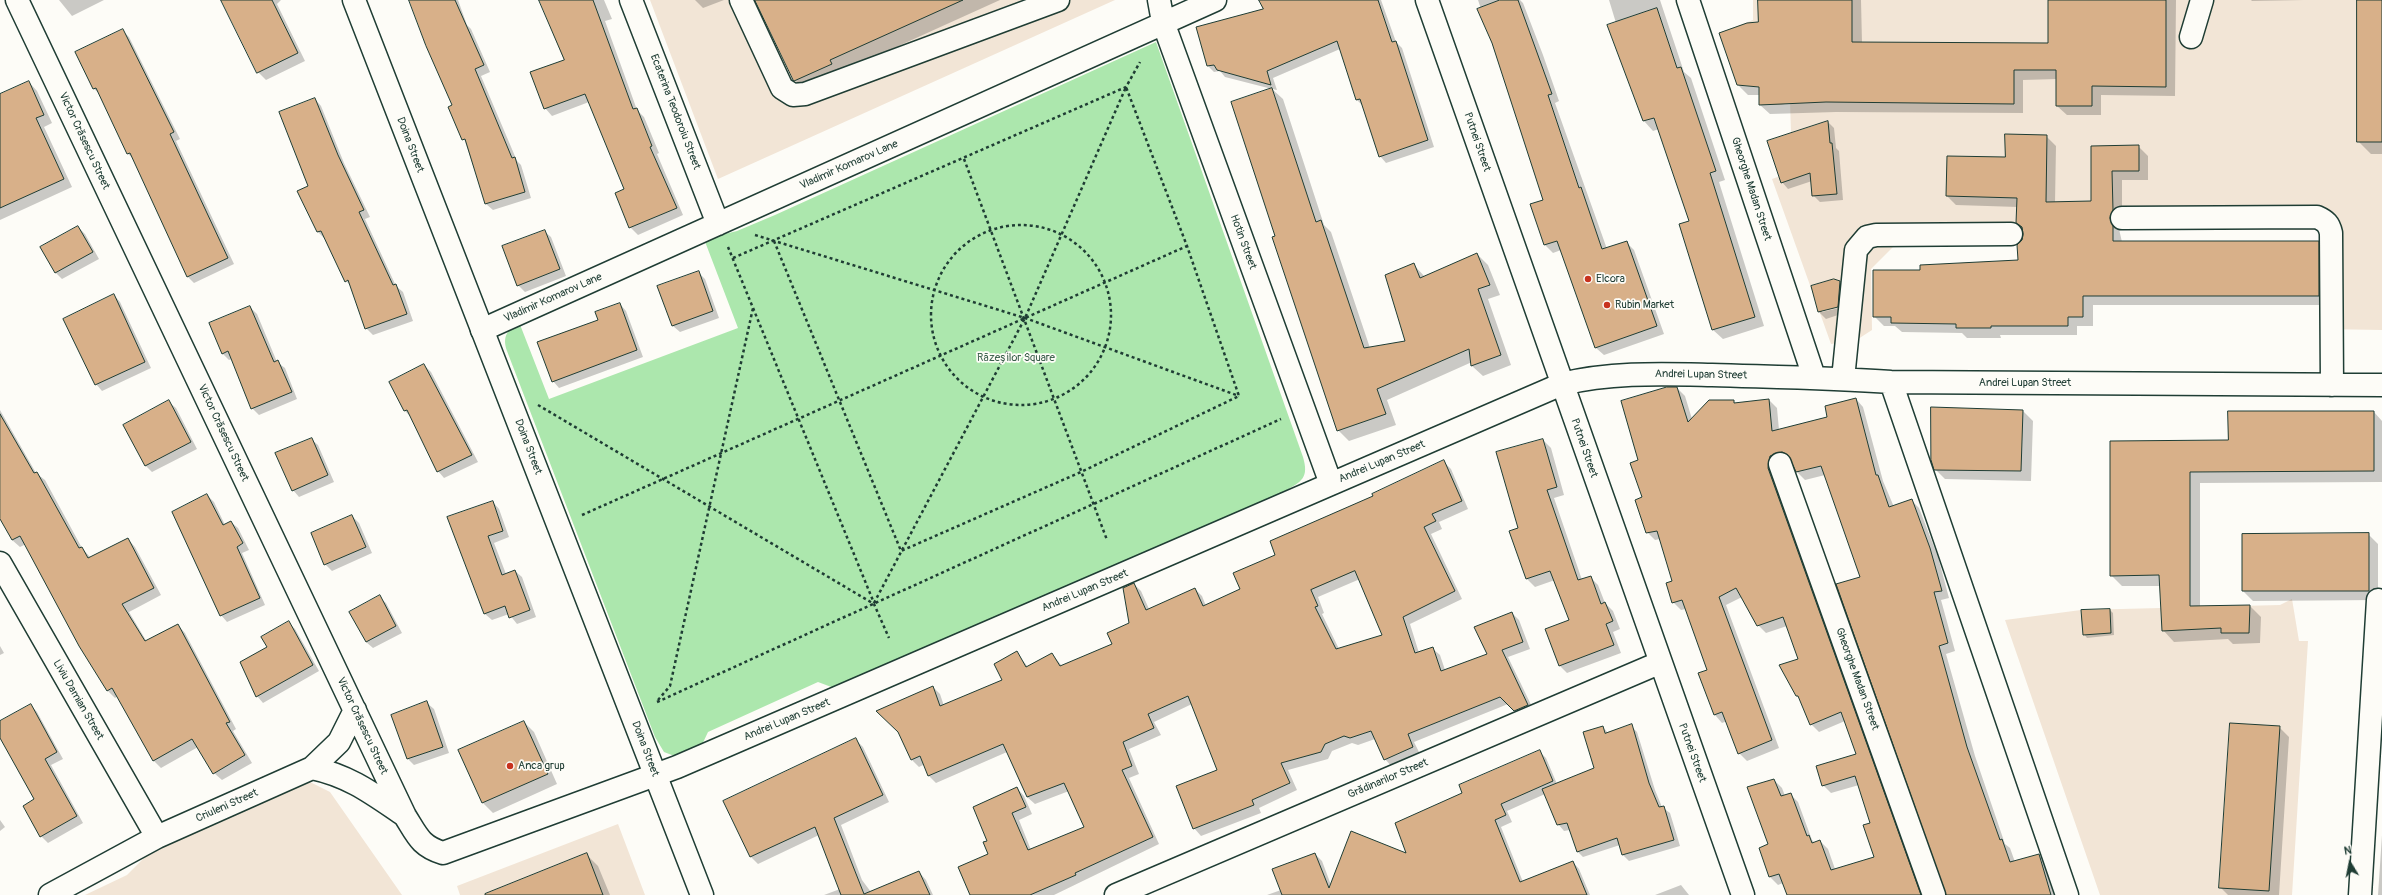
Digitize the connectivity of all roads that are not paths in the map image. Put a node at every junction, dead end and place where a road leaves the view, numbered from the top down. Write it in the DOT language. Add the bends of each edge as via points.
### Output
graph roads {
  1 [pos="17,0"];
  2 [pos="354,0"];
  3 [pos="631,0"];
  4 [pos="741,0"];
  5 [pos="1058,0"];
  6 [pos="1159,0"];
  7 [pos="1215,0"];
  8 [pos="1427,0"];
  9 [pos="1688,0"];
  10 [pos="2202,0"];
  11 [pos="1163,22"];
  12 [pos="2191,37"];
  13 [pos="2122,218"];
  14 [pos="718,224"];
  15 [pos="2011,234"];
  16 [pos="482,330"];
  17 [pos="1814,377"];
  18 [pos="1843,379"];
  19 [pos="1891,382"];
  20 [pos="1562,384"];
  21 [pos="2332,385"];
  22 [pos="2382,385"];
  23 [pos="1780,464"];
  24 [pos="1331,484"];
  25 [pos="0,563"];
  26 [pos="2378,600"];
  27 [pos="1660,662"];
  28 [pos="355,710"];
  29 [pos="312,768"];
  30 [pos="2375,770"];
  31 [pos="655,775"];
  32 [pos="405,816"];
  33 [pos="157,837"];
  34 [pos="443,853"];
  35 [pos="50,895"];
  36 [pos="702,895"];
  37 [pos="1116,895"];
  38 [pos="1742,895"];
  39 [pos="1934,895"];
  40 [pos="2067,895"];
  41 [pos="2360,895"];
  1 -- 28 [label="street, Victor Crăsescu Street"];
  2 -- 16 [label="street, Doina Street"];
  3 -- 14 [label="street, Ecaterina Teodoroiu Street"];
  4 -- 5 [label="street" via="782,88 793,95 805,94"];
  6 -- 11 [label="street, Hotin Street"];
  7 -- 11 [label="street, Vladimir Komarov Lane"];
  8 -- 20 [label="street, Putnei Street"];
  9 -- 17 [label="street, Gheorghe Madan Street"];
  10 -- 12 [label="street"];
  11 -- 14 [label="street, Vladimir Komarov Lane"];
  11 -- 24 [label="street, Hotin Street"];
  13 -- 21 [label="street" via="2317,217 2325,220 2331,233"];
  14 -- 16 [label="street, Vladimir Komarov Lane"];
  15 -- 18 [label="street" via="1867,237 1856,250"];
  16 -- 31 [label="street, Doina Street"];
  17 -- 18 [label="street, Andrei Lupan Street"];
  17 -- 20 [label="street, Andrei Lupan Street" via="1623,374 1592,377"];
  18 -- 19 [label="street, Andrei Lupan Street"];
  19 -- 21 [label="street, Andrei Lupan Street"];
  19 -- 40 [label="street"];
  20 -- 24 [label="street, Andrei Lupan Street"];
  20 -- 27 [label="street, Putnei Street"];
  21 -- 22 [label="street, Andrei Lupan Street"];
  23 -- 39 [label="street, Gheorghe Madan Street"];
  24 -- 31 [label="street, Andrei Lupan Street" via="677,768"];
  25 -- 33 [label="street, Liviu Damian Street"];
  26 -- 30 [label="street"];
  27 -- 37 [label="street, Grădinarilor Street"];
  27 -- 38 [label="street, Putnei Street"];
  28 -- 29 [label="street, Criuleni Street" via="339,742"];
  28 -- 32 [label="street, Victor Crăsescu Street"];
  29 -- 32 [label="street" via="332,772 354,781"];
  29 -- 33 [label="street, Criuleni Street"];
  30 -- 41 [label="street"];
  31 -- 34 [label="street, Andrei Lupan Street"];
  31 -- 36 [label="street, Doina Street"];
  32 -- 34 [label="street, Victor Crăsescu Street" via="421,843 429,849"];
  33 -- 35 [label="street, Criuleni Street"];
}
